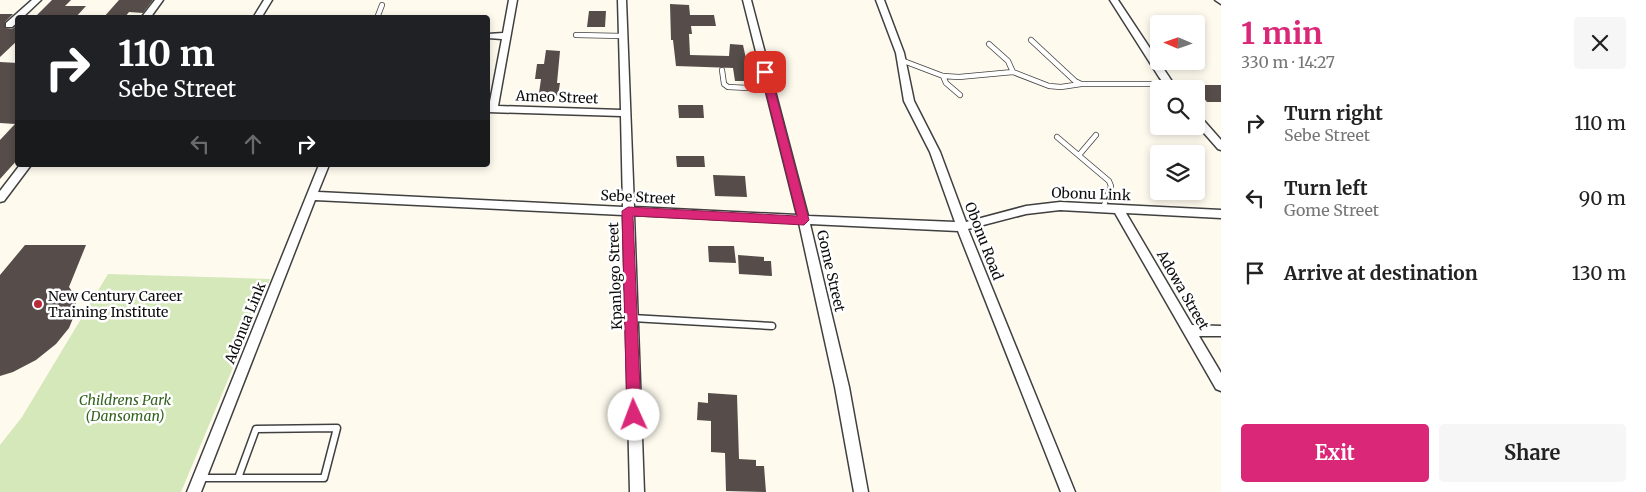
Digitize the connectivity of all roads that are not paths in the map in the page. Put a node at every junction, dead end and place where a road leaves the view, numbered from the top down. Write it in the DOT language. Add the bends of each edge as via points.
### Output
graph roads {
  1 [pos="36,0"];
  2 [pos="159,0"];
  3 [pos="268,0"];
  4 [pos="513,0"];
  5 [pos="622,0"];
  6 [pos="747,0"];
  7 [pos="880,0"];
  8 [pos="1114,0"];
  9 [pos="382,5"];
  10 [pos="20,15"];
  11 [pos="147,15"];
  12 [pos="259,15"];
  13 [pos="378,15"];
  14 [pos="576,35"];
  15 [pos="490,36"];
  16 [pos="507,36"];
  17 [pos="623,36"];
  18 [pos="1031,40"];
  19 [pos="989,44"];
  20 [pos="901,60"];
  21 [pos="722,70"];
  22 [pos="1012,72"];
  23 [pos="943,76"];
  24 [pos="1167,80"];
  25 [pos="1081,84"];
  26 [pos="1150,86"];
  27 [pos="770,89"];
  28 [pos="960,95"];
  29 [pos="490,110"];
  30 [pos="625,113"];
  31 [pos="1205,128"];
  32 [pos="1096,135"];
  33 [pos="1057,137"];
  34 [pos="1221,147"];
  35 [pos="1080,155"];
  36 [pos="24,167"];
  37 [pos="323,167"];
  38 [pos="312,196"];
  39 [pos="0,198"];
  40 [pos="1103,208"];
  41 [pos="1120,210"];
  42 [pos="628,211"];
  43 [pos="1221,214"];
  44 [pos="804,220"];
  45 [pos="962,227"];
  46 [pos="631,318"];
  47 [pos="772,326"];
  48 [pos="1189,330"];
  49 [pos="1221,331"];
  50 [pos="1221,385"];
  51 [pos="199,478"];
  52 [pos="238,478"];
  53 [pos="194,492"];
  54 [pos="637,492"];
  55 [pos="861,492"];
  56 [pos="1068,492"];
  1 -- 10 [label="street"];
  2 -- 11 [label="street"];
  3 -- 12 [label="street"];
  4 -- 16 [label="street"];
  5 -- 17 [label="street, Kpanlogo Street"];
  6 -- 27 [label="street, Gome Street"];
  7 -- 20 [label="street, Obonu Road"];
  8 -- 24 [label="street"];
  9 -- 13 [label="lane"];
  14 -- 17 [label="lane"];
  15 -- 16 [label="street"];
  16 -- 29 [label="street"];
  17 -- 30 [label="street, Kpanlogo Street"];
  18 -- 25 [label="lane"];
  19 -- 22 [label="lane" via="1008,61"];
  20 -- 23 [label="lane"];
  20 -- 45 [label="street, Obonu Road" via="909,101 936,152"];
  21 -- 27 [label="lane" via="724,84 728,87"];
  22 -- 23 [label="lane"];
  22 -- 25 [label="lane" via="1049,86"];
  23 -- 28 [label="lane"];
  25 -- 26 [label="lane"];
  27 -- 44 [label="street, Gome Street"];
  29 -- 30 [label="street, Ameo Street"];
  30 -- 42 [label="street, Kpanlogo Street"];
  31 -- 34 [label="street"];
  32 -- 35 [label="lane"];
  33 -- 35 [label="lane"];
  35 -- 40 [label="lane" via="1109,181 1111,186"];
  36 -- 39 [label="street"];
  37 -- 38 [label="street, Adonua Link"];
  38 -- 42 [label="street, Sebe Street"];
  38 -- 51 [label="street, Adonua Link"];
  40 -- 41 [label="street, Obonu Link"];
  40 -- 45 [label="street, Obonu Link" via="1060,206 1026,210"];
  41 -- 43 [label="street, Obonu Link"];
  41 -- 48 [label="street, Adowa Street"];
  42 -- 44 [label="street, Sebe Street"];
  42 -- 46 [label="street, Kpanlogo Street"];
  44 -- 45 [label="street, Sebe Street"];
  44 -- 55 [label="street, Gome Street" via="842,388"];
  45 -- 56 [label="street, Obonu Road"];
  46 -- 47 [label="lane"];
  46 -- 54 [label="street, Kpanlogo Street"];
  48 -- 49 [label="street"];
  48 -- 50 [label="street, Adowa Street"];
  51 -- 52 [label="lane"];
  51 -- 53 [label="street, Adonua Link"];
  52 -- 52 [label="lane" via="324,478 337,428 256,429"];
}
